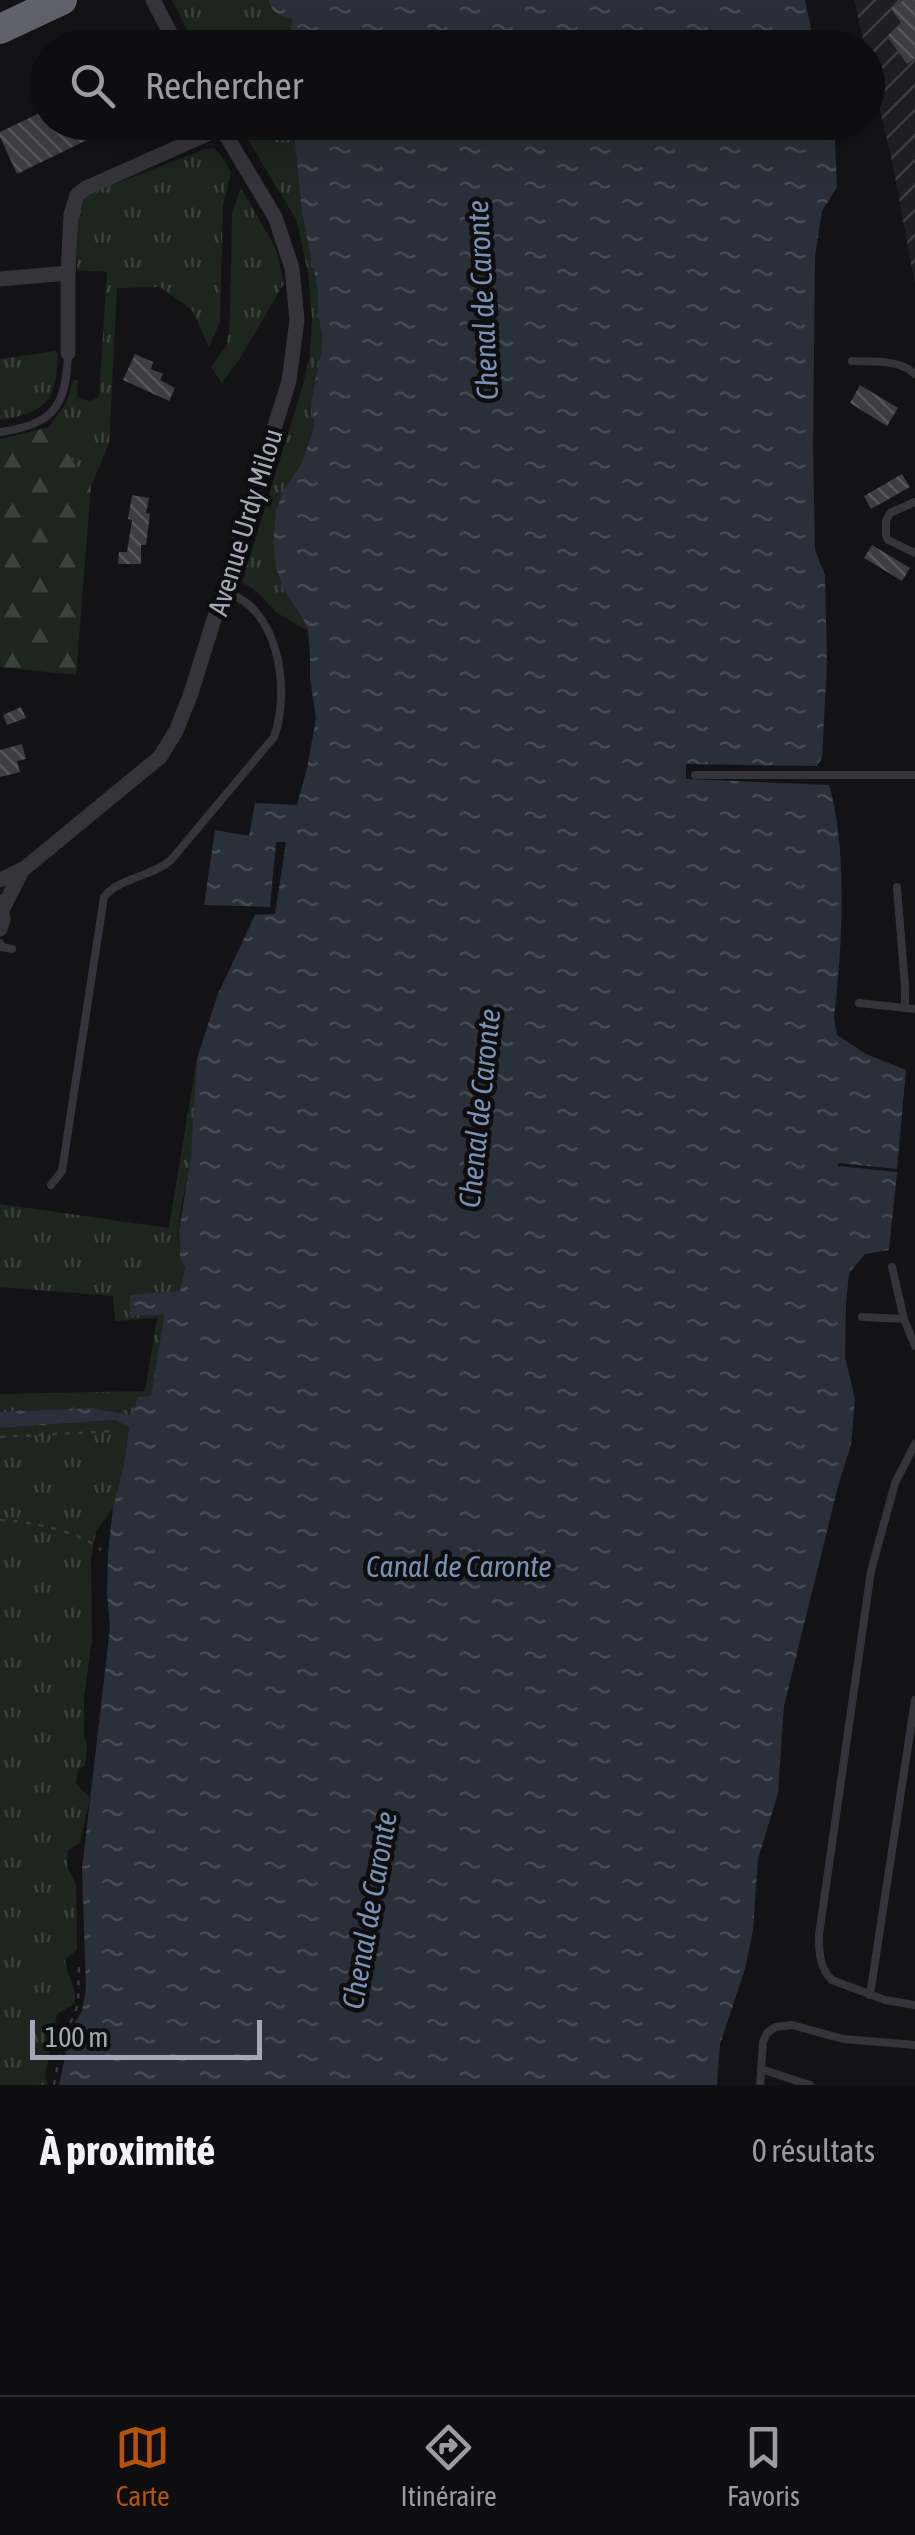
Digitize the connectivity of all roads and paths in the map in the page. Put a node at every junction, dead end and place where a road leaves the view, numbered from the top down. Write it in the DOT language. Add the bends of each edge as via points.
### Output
graph roads {
  1 [pos="62,0"];
  2 [pos="153,0"];
  3 [pos="0,29"];
  4 [pos="169,30"];
  5 [pos="188,140"];
  6 [pos="229,140"];
  7 [pos="68,273"];
  8 [pos="0,280"];
  9 [pos="68,353"];
  10 [pos="852,360"];
  11 [pos="915,374"];
  12 [pos="0,432"];
  13 [pos="915,502"];
  14 [pos="915,553"];
  15 [pos="223,592"];
  16 [pos="696,775"];
  17 [pos="915,775"];
  18 [pos="24,868"];
  19 [pos="0,880"];
  20 [pos="896,887"];
  21 [pos="1,905"];
  22 [pos="0,929"];
  23 [pos="0,943"];
  24 [pos="12,949"];
  25 [pos="859,1003"];
  26 [pos="910,1009"];
  27 [pos="51,1185"];
  28 [pos="892,1267"];
  29 [pos="862,1317"];
  30 [pos="904,1319"];
  31 [pos="915,1346"];
  32 [pos="116,1432"];
  33 [pos="0,1437"];
  34 [pos="915,1444"];
  35 [pos="0,1520"];
  36 [pos="101,1550"];
  37 [pos="915,1700"];
  38 [pos="79,1964"];
  39 [pos="870,1995"];
  40 [pos="915,2005"];
  41 [pos="915,2045"];
  42 [pos="761,2070"];
  43 [pos="54,2085"];
  44 [pos="760,2085"];
  45 [pos="810,2085"];
  1 -- 3 [label="highway"];
  2 -- 4 [label="street"];
  5 -- 7 [label="street" via="77,196"];
  6 -- 15 [label="street, Avenue Urdy Milou" via="276,217 292,268 297,320 289,381"];
  7 -- 8 [label="street"];
  7 -- 9 [label="street"];
  9 -- 12 [label="lane" via="65,388 52,410 28,428"];
  10 -- 11 [label="lane" via="894,363"];
  13 -- 14 [label="lane" via="886,521 888,540"];
  15 -- 18 [label="street, Avenue Urdy Milou" via="171,741 138,777"];
  15 -- 27 [label="lane" via="241,598 272,639 283,695 274,737 171,860 104,897 62,1171"];
  16 -- 17 [label="lane"];
  18 -- 19 [label="street, Avenue Urdy Milou"];
  18 -- 21 [label="street, Avenue Urdy Milou"];
  20 -- 26 [label="lane"];
  21 -- 22 [label="street"];
  23 -- 24 [label="lane"];
  25 -- 26 [label="lane"];
  28 -- 30 [label="lane"];
  29 -- 30 [label="lane"];
  30 -- 31 [label="lane"];
  32 -- 33 [label="path"];
  34 -- 39 [label="lane" via="895,1483 872,1570 818,1934 826,1974"];
  35 -- 36 [label="path" via="46,1527"];
  37 -- 39 [label="lane"];
  38 -- 43 [label="path" via="78,2003 63,2035"];
  39 -- 40 [label="lane"];
  41 -- 42 [label="lane" via="843,2039 783,2024 768,2033"];
  42 -- 44 [label="lane"];
  42 -- 45 [label="lane"];
}
